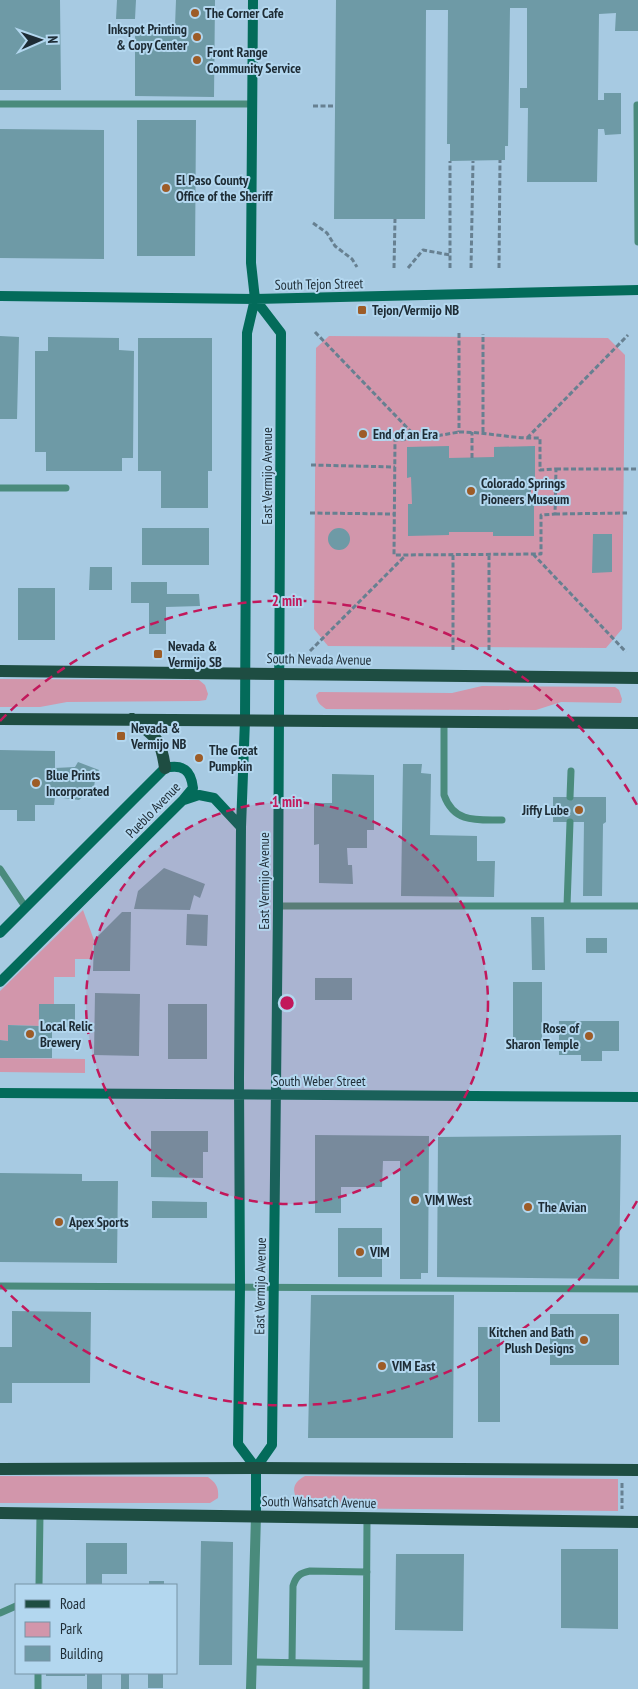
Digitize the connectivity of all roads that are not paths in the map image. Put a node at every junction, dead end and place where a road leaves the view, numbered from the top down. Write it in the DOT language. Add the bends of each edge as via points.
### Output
graph roads {
  1 [pos="253,0"];
  2 [pos="0,104"];
  3 [pos="252,104"];
  4 [pos="637,105"];
  5 [pos="638,242"];
  6 [pos="638,290"];
  7 [pos="0,296"];
  8 [pos="256,299"];
  9 [pos="0,488"];
  10 [pos="66,488"];
  11 [pos="0,671"];
  12 [pos="245,672"];
  13 [pos="279,673"];
  14 [pos="638,678"];
  15 [pos="0,719"];
  16 [pos="132,719"];
  17 [pos="245,720"];
  18 [pos="279,720"];
  19 [pos="444,721"];
  20 [pos="638,723"];
  21 [pos="165,768"];
  22 [pos="571,772"];
  23 [pos="570,797"];
  24 [pos="183,800"];
  25 [pos="502,820"];
  26 [pos="570,822"];
  27 [pos="241,827"];
  28 [pos="0,869"];
  29 [pos="278,906"];
  30 [pos="568,906"];
  31 [pos="638,906"];
  32 [pos="26,908"];
  33 [pos="0,933"];
  34 [pos="0,982"];
  35 [pos="0,1093"];
  36 [pos="239,1094"];
  37 [pos="276,1095"];
  38 [pos="638,1097"];
  39 [pos="0,1286"];
  40 [pos="240,1287"];
  41 [pos="274,1287"];
  42 [pos="638,1289"];
  43 [pos="256,1468"];
  44 [pos="0,1470"];
  45 [pos="638,1470"];
  46 [pos="0,1514"];
  47 [pos="40,1514"];
  48 [pos="256,1516"];
  49 [pos="368,1518"];
  50 [pos="638,1522"];
  51 [pos="367,1572"];
  52 [pos="40,1584"];
  53 [pos="15,1606"];
  54 [pos="0,1613"];
  55 [pos="252,1662"];
  56 [pos="292,1662"];
  57 [pos="366,1664"];
  58 [pos="38,1674"];
  59 [pos="38,1689"];
  60 [pos="251,1689"];
  61 [pos="366,1689"];
  1 -- 3 [label="street, East Vermijo Avenue"];
  2 -- 3 [label="lane"];
  3 -- 8 [label="street, East Vermijo Avenue" via="251,263"];
  4 -- 5 [label="lane"];
  6 -- 8 [label="street, South Tejon Street"];
  7 -- 8 [label="street, South Tejon Street"];
  8 -- 12 [label="street, East Vermijo Avenue" via="247,333"];
  8 -- 13 [label="street, East Vermijo Avenue" via="281,333"];
  9 -- 10 [label="lane"];
  11 -- 12 [label="main road, South Nevada Avenue"];
  12 -- 13 [label="main road, South Nevada Avenue"];
  12 -- 17 [label="street, East Vermijo Avenue"];
  13 -- 14 [label="main road, South Nevada Avenue"];
  13 -- 18 [label="street, East Vermijo Avenue"];
  15 -- 16 [label="main road"];
  16 -- 17 [label="main road"];
  16 -- 21 [label="main road" via="155,736 163,752"];
  17 -- 18 [label="main road"];
  17 -- 27 [label="street, East Vermijo Avenue"];
  18 -- 19 [label="main road"];
  18 -- 29 [label="street, East Vermijo Avenue"];
  19 -- 20 [label="main road"];
  19 -- 25 [label="lane" via="444,795 447,803 453,811 470,820"];
  21 -- 24 [label="street, Pueblo Avenue" via="181,767 192,777 193,788"];
  21 -- 32 [label="street, Pueblo Avenue"];
  22 -- 23 [label="lane"];
  24 -- 27 [label="street" via="199,795 214,798"];
  24 -- 34 [label="street, Pueblo Avenue"];
  26 -- 30 [label="lane"];
  27 -- 36 [label="street, East Vermijo Avenue"];
  28 -- 32 [label="lane"];
  29 -- 30 [label="lane"];
  29 -- 37 [label="street, East Vermijo Avenue"];
  30 -- 31 [label="lane"];
  32 -- 33 [label="street, Pueblo Avenue"];
  35 -- 36 [label="street, South Weber Street"];
  36 -- 37 [label="street, South Weber Street"];
  36 -- 40 [label="street, East Vermijo Avenue"];
  37 -- 38 [label="street, South Weber Street"];
  37 -- 41 [label="street, East Vermijo Avenue"];
  39 -- 40 [label="lane"];
  40 -- 41 [label="lane"];
  40 -- 43 [label="street, East Vermijo Avenue" via="238,1444"];
  41 -- 42 [label="lane"];
  41 -- 43 [label="street, East Vermijo Avenue" via="272,1445"];
  43 -- 44 [label="main road"];
  43 -- 45 [label="main road"];
  43 -- 48 [label="street"];
  46 -- 47 [label="main road, South Wahsatch Avenue"];
  47 -- 48 [label="main road, South Wahsatch Avenue"];
  47 -- 52 [label="lane"];
  48 -- 49 [label="main road, South Wahsatch Avenue"];
  48 -- 55 [label="street"];
  49 -- 50 [label="main road, South Wahsatch Avenue"];
  49 -- 51 [label="lane"];
  51 -- 56 [label="lane" via="310,1571 295,1579"];
  51 -- 57 [label="lane"];
  53 -- 54 [label="lane"];
  55 -- 56 [label="lane"];
  55 -- 60 [label="street"];
  56 -- 57 [label="lane"];
  57 -- 61 [label="lane"];
  58 -- 59 [label="lane"];
}
